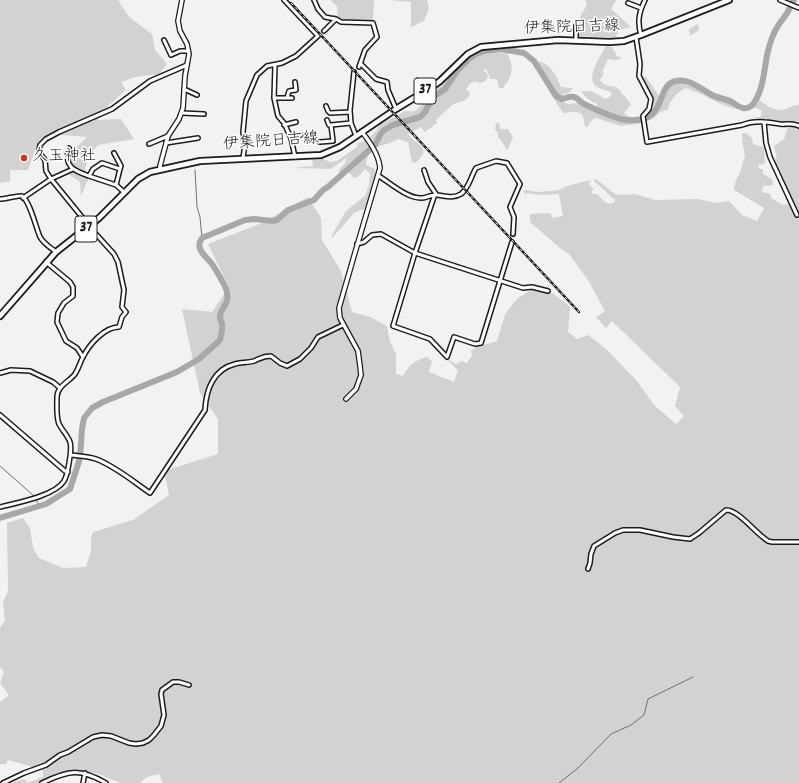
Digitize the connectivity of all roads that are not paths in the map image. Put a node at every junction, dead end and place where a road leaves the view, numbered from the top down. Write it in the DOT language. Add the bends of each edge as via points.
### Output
graph roads {
  1 [pos="182,0"];
  2 [pos="284,0"];
  3 [pos="314,0"];
  4 [pos="645,0"];
  5 [pos="729,0"];
  6 [pos="782,1"];
  7 [pos="628,3"];
  8 [pos="641,8"];
  9 [pos="799,8"];
  10 [pos="336,19"];
  11 [pos="576,26"];
  12 [pos="324,31"];
  13 [pos="639,36"];
  14 [pos="164,40"];
  15 [pos="576,40"];
  16 [pos="188,51"];
  17 [pos="187,65"];
  18 [pos="275,65"];
  19 [pos="354,72"];
  20 [pos="295,82"];
  21 [pos="184,89"];
  22 [pos="197,95"];
  23 [pos="274,98"];
  24 [pos="287,98"];
  25 [pos="292,98"];
  26 [pos="326,106"];
  27 [pos="396,109"];
  28 [pos="350,112"];
  29 [pos="182,114"];
  30 [pos="204,114"];
  31 [pos="328,120"];
  32 [pos="296,122"];
  33 [pos="764,122"];
  34 [pos="351,123"];
  35 [pos="284,125"];
  36 [pos="330,125"];
  37 [pos="799,126"];
  38 [pos="362,132"];
  39 [pos="301,135"];
  40 [pos="168,136"];
  41 [pos="356,136"];
  42 [pos="198,138"];
  43 [pos="291,138"];
  44 [pos="320,142"];
  45 [pos="166,143"];
  46 [pos="149,144"];
  47 [pos="69,148"];
  48 [pos="114,153"];
  49 [pos="295,157"];
  50 [pos="243,158"];
  51 [pos="120,168"];
  52 [pos="73,169"];
  53 [pos="160,169"];
  54 [pos="424,170"];
  55 [pos="89,176"];
  56 [pos="379,176"];
  57 [pos="51,179"];
  58 [pos="116,185"];
  59 [pos="124,192"];
  60 [pos="436,195"];
  61 [pos="23,198"];
  62 [pos="0,199"];
  63 [pos="797,215"];
  64 [pos="90,226"];
  65 [pos="513,234"];
  66 [pos="512,242"];
  67 [pos="357,244"];
  68 [pos="56,252"];
  69 [pos="415,253"];
  70 [pos="46,262"];
  71 [pos="500,280"];
  72 [pos="548,291"];
  73 [pos="0,316"];
  74 [pos="343,325"];
  75 [pos="83,357"];
  76 [pos="0,373"];
  77 [pos="60,388"];
  78 [pos="346,399"];
  79 [pos="0,415"];
  80 [pos="72,455"];
  81 [pos="68,472"];
  82 [pos="0,507"];
  83 [pos="799,542"];
  84 [pos="588,569"];
  85 [pos="190,685"];
  86 [pos="85,772"];
  87 [pos="3,783"];
  88 [pos="42,783"];
  89 [pos="83,783"];
  90 [pos="106,783"];
  1 -- 16 [label="street" via="178,20"];
  2 -- 18 [label="street" via="319,35 296,56"];
  3 -- 10 [label="street" via="325,16"];
  4 -- 8 [label="street"];
  5 -- 13 [label="main road, 伊集院日吉線 / 37"];
  6 -- 9 [label="street"];
  7 -- 8 [label="street"];
  8 -- 13 [label="street"];
  10 -- 12 [label="street"];
  10 -- 27 [label="street" via="341,22 373,23 377,37 365,50 360,66 376,80 387,82"];
  11 -- 15 [label="street"];
  13 -- 15 [label="main road, 伊集院日吉線 / 37" via="610,42"];
  13 -- 33 [label="street" via="638,76 651,99 649,109 643,116 647,142 748,122"];
  14 -- 16 [label="street" via="171,55"];
  15 -- 27 [label="main road, 伊集院日吉線 / 37" via="481,47 468,54 440,81"];
  16 -- 17 [label="street"];
  17 -- 21 [label="street"];
  17 -- 57 [label="street" via="150,81 112,109 46,139 40,145 39,152 45,160 46,171"];
  18 -- 23 [label="street"];
  18 -- 50 [label="street" via="267,66 257,75 246,101 242,132 245,144"];
  19 -- 28 [label="street"];
  20 -- 24 [label="street" via="296,90 289,91"];
  21 -- 22 [label="street"];
  21 -- 29 [label="street"];
  23 -- 24 [label="street"];
  23 -- 35 [label="street" via="278,116"];
  24 -- 25 [label="street"];
  26 -- 28 [label="street" via="330,113"];
  27 -- 38 [label="main road, 伊集院日吉線 / 37"];
  28 -- 34 [label="street"];
  29 -- 30 [label="street"];
  29 -- 40 [label="street"];
  31 -- 36 [label="street"];
  32 -- 35 [label="street"];
  33 -- 37 [label="street"];
  33 -- 63 [label="street" via="770,157"];
  34 -- 36 [label="street"];
  34 -- 41 [label="street"];
  35 -- 43 [label="street"];
  36 -- 44 [label="street" via="333,140"];
  38 -- 41 [label="main road, 伊集院日吉線 / 37"];
  38 -- 56 [label="street" via="380,161"];
  39 -- 43 [label="street"];
  40 -- 45 [label="street"];
  40 -- 46 [label="street"];
  41 -- 49 [label="main road, 伊集院日吉線 / 37" via="330,152"];
  42 -- 45 [label="street"];
  43 -- 49 [label="street"];
  45 -- 53 [label="street"];
  47 -- 52 [label="street" via="68,163"];
  48 -- 51 [label="street"];
  49 -- 50 [label="main road, 伊集院日吉線 / 37"];
  50 -- 53 [label="main road, 伊集院日吉線 / 37" via="200,161"];
  51 -- 55 [label="street" via="102,163 93,169"];
  51 -- 58 [label="street"];
  52 -- 55 [label="street"];
  52 -- 57 [label="street"];
  53 -- 59 [label="main road, 伊集院日吉線 / 37" via="145,174"];
  54 -- 60 [label="street"];
  55 -- 58 [label="street"];
  56 -- 60 [label="street" via="409,195 423,198"];
  56 -- 67 [label="street"];
  57 -- 61 [label="street"];
  57 -- 64 [label="street"];
  58 -- 59 [label="street"];
  59 -- 64 [label="main road, 伊集院日吉線 / 37"];
  60 -- 65 [label="street" via="455,197 461,194 476,168 496,161 507,163 520,184 510,207 514,217"];
  60 -- 69 [label="street"];
  61 -- 62 [label="street" via="18,196"];
  61 -- 68 [label="street" via="32,212 43,241"];
  64 -- 68 [label="main road, 伊集院日吉線 / 37"];
  64 -- 75 [label="street" via="116,258 124,290 122,307 126,312 119,327 105,332 90,346"];
  66 -- 71 [label="street"];
  67 -- 69 [label="street" via="378,234"];
  67 -- 74 [label="street" via="339,308"];
  68 -- 70 [label="main road, 伊集院日吉線 / 37"];
  69 -- 71 [label="street"];
  69 -- 71 [label="street" via="392,326 430,339 447,356 454,337 476,344 481,343"];
  70 -- 73 [label="main road, 伊集院日吉線 / 37"];
  70 -- 75 [label="street" via="73,287 73,296 64,303 58,313 57,322 66,341 77,348"];
  71 -- 72 [label="street" via="523,288 532,287"];
  74 -- 78 [label="street" via="358,351 361,375 356,389"];
  74 -- 80 [label="street" via="318,337 300,359 287,366 272,356 263,356 255,361 235,364 222,370 206,395 205,410 150,493 101,461"];
  75 -- 77 [label="street" via="75,374"];
  76 -- 77 [label="street" via="11,370 30,371"];
  77 -- 80 [label="street" via="57,395 58,418 69,441"];
  79 -- 81 [label="street"];
  80 -- 81 [label="street"];
  81 -- 82 [label="street" via="64,482 51,491 24,502"];
  83 -- 84 [label="street" via="768,541 739,515 726,510 690,538 683,539 640,530 623,530 615,533 594,546"];
  85 -- 87 [label="street" via="173,682 162,690 164,715 161,726 149,740 136,744 111,736 93,737 46,764"];
  86 -- 88 [label="street" via="62,774"];
  86 -- 89 [label="street"];
  86 -- 90 [label="street"];
}
